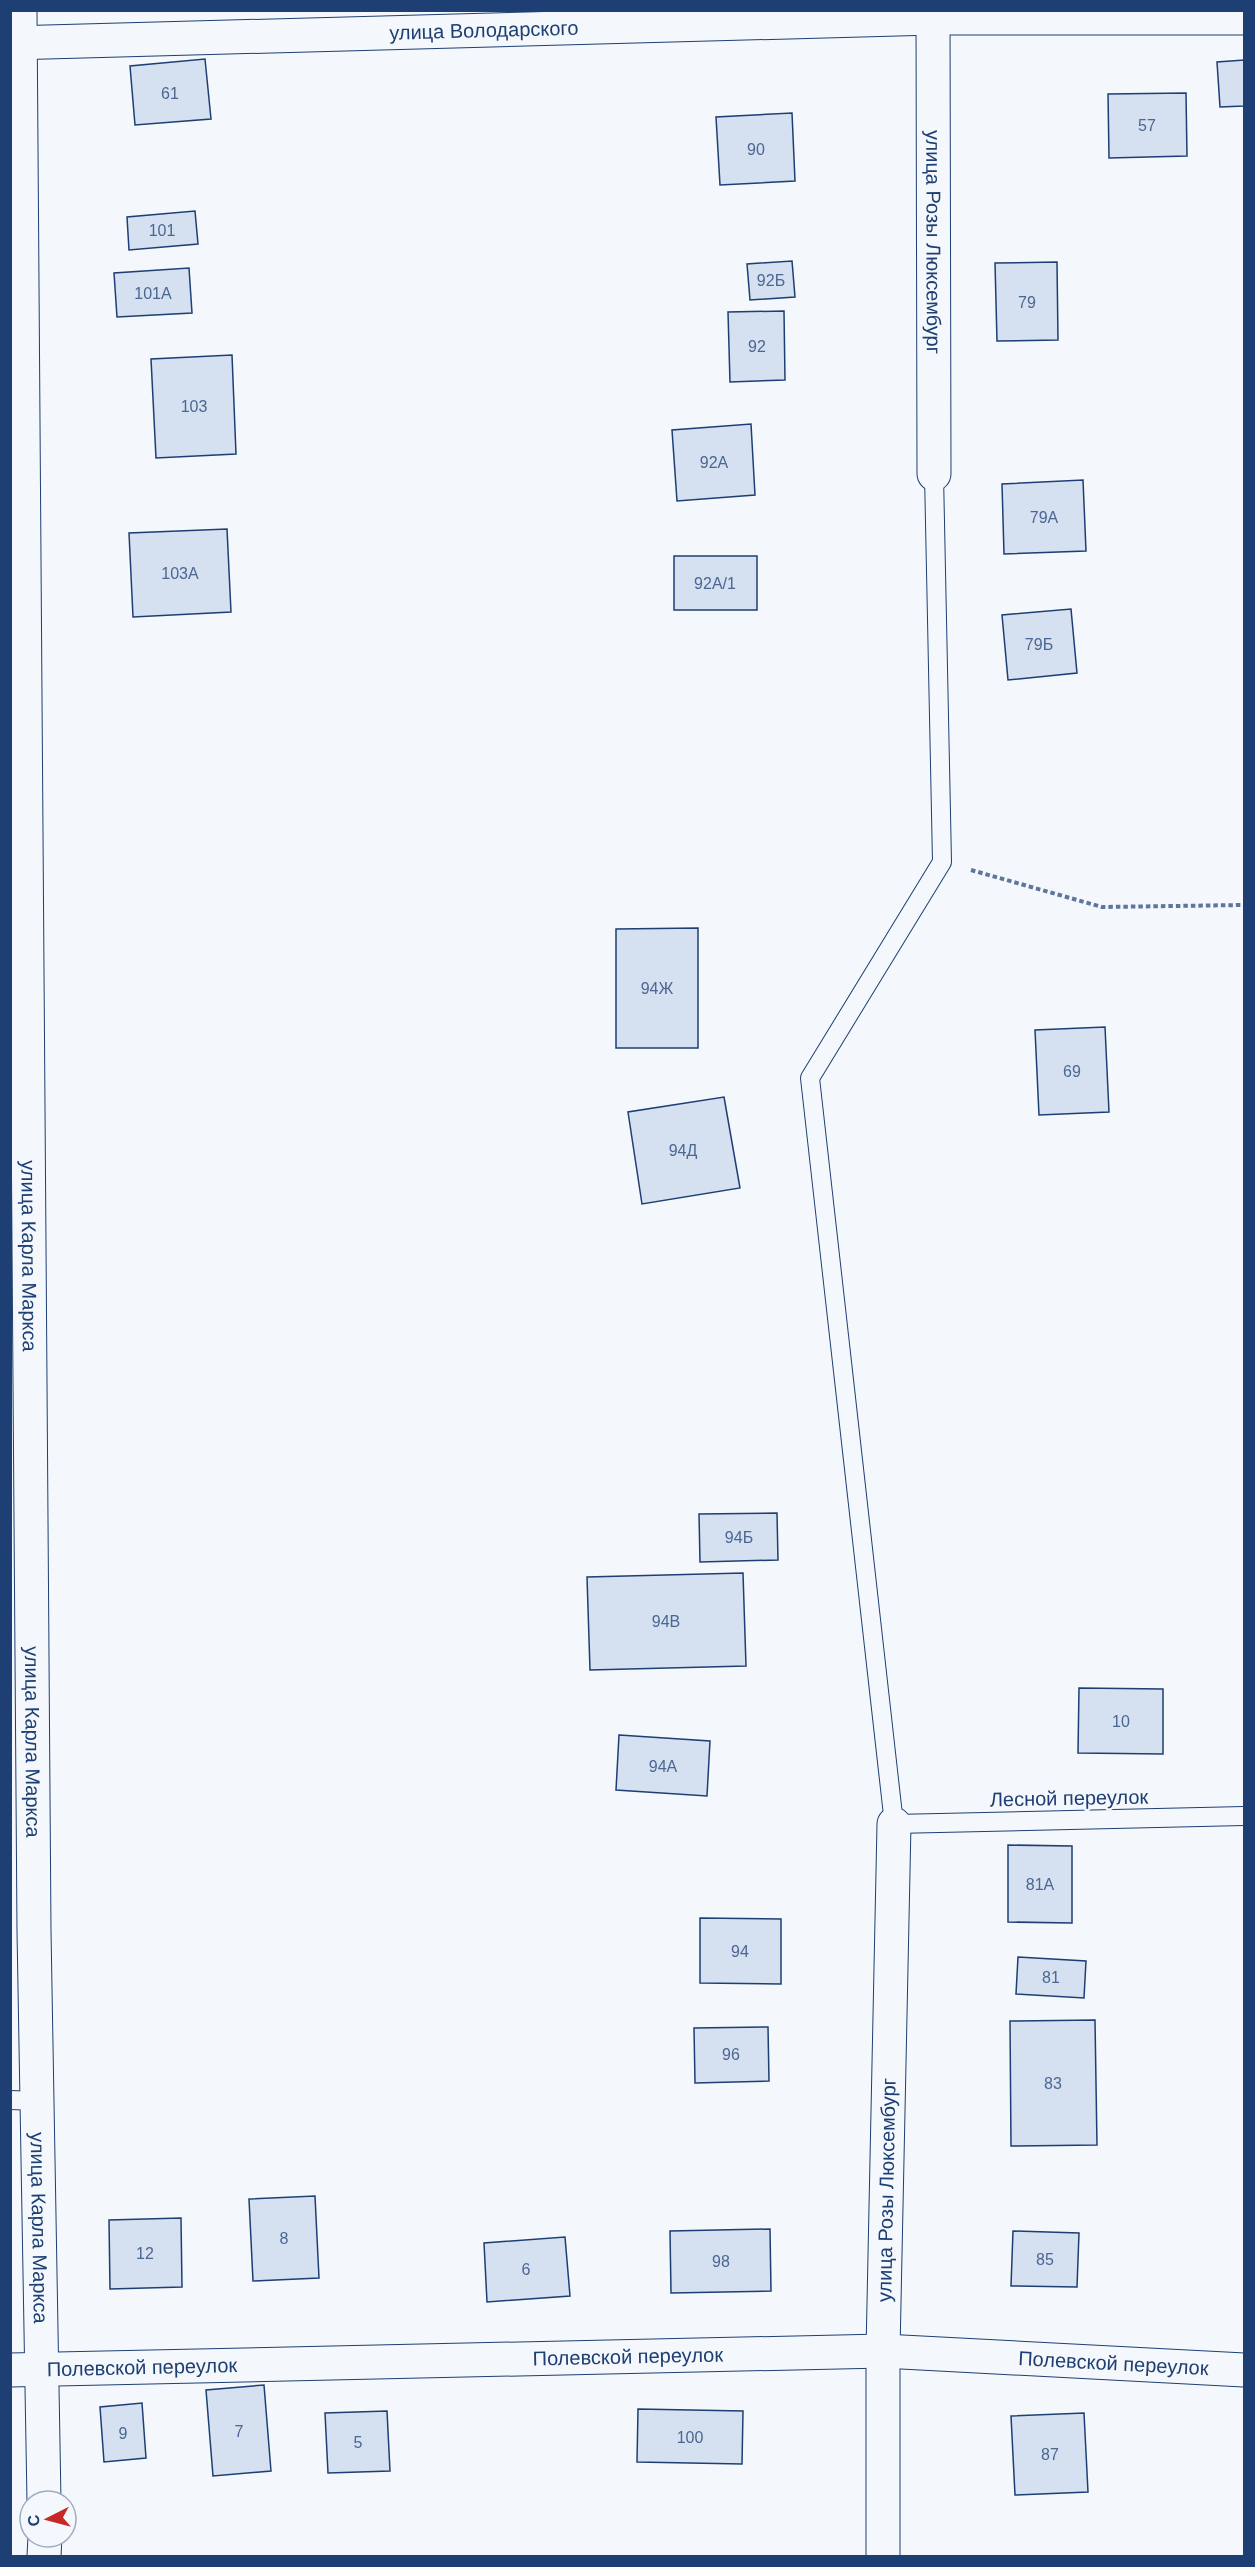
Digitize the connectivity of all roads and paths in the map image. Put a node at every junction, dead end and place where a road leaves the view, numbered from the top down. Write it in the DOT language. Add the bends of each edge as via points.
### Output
graph roads {
  1 [pos="20,10"];
  2 [pos="934,14"];
  3 [pos="1245,18"];
  4 [pos="15,44"];
  5 [pos="934,474"];
  6 [pos="942,862"];
  7 [pos="1245,905"];
  8 [pos="1245,1816"];
  9 [pos="894,1824"];
  10 [pos="24,2100"];
  11 [pos="883,2351"];
  12 [pos="25,2370"];
  13 [pos="1245,2370"];
  14 [pos="42,2489"];
  15 [pos="883,2556"];
  1 -- 4 [label="street, улица Карла Маркса"];
  2 -- 3 [label="street, улица Володарского"];
  2 -- 4 [label="street, улица Володарского"];
  2 -- 5 [label="street, улица Розы Люксембург"];
  4 -- 10 [label="street, улица Карла Маркса" via="34,1920"];
  5 -- 6 [label="lane"];
  6 -- 7 [label="path" via="1102,907"];
  6 -- 9 [label="lane" via="810,1078"];
  8 -- 9 [label="lane, Лесной переулок"];
  9 -- 11 [label="street, улица Розы Люксембург"];
  10 -- 12 [label="street, улица Карла Маркса"];
  11 -- 12 [label="street, Полевской переулок"];
  11 -- 13 [label="street, Полевской переулок"];
  11 -- 15 [label="street, улица Розы Люксембург"];
  12 -- 14 [label="street, улица Карла Маркса"];
}
